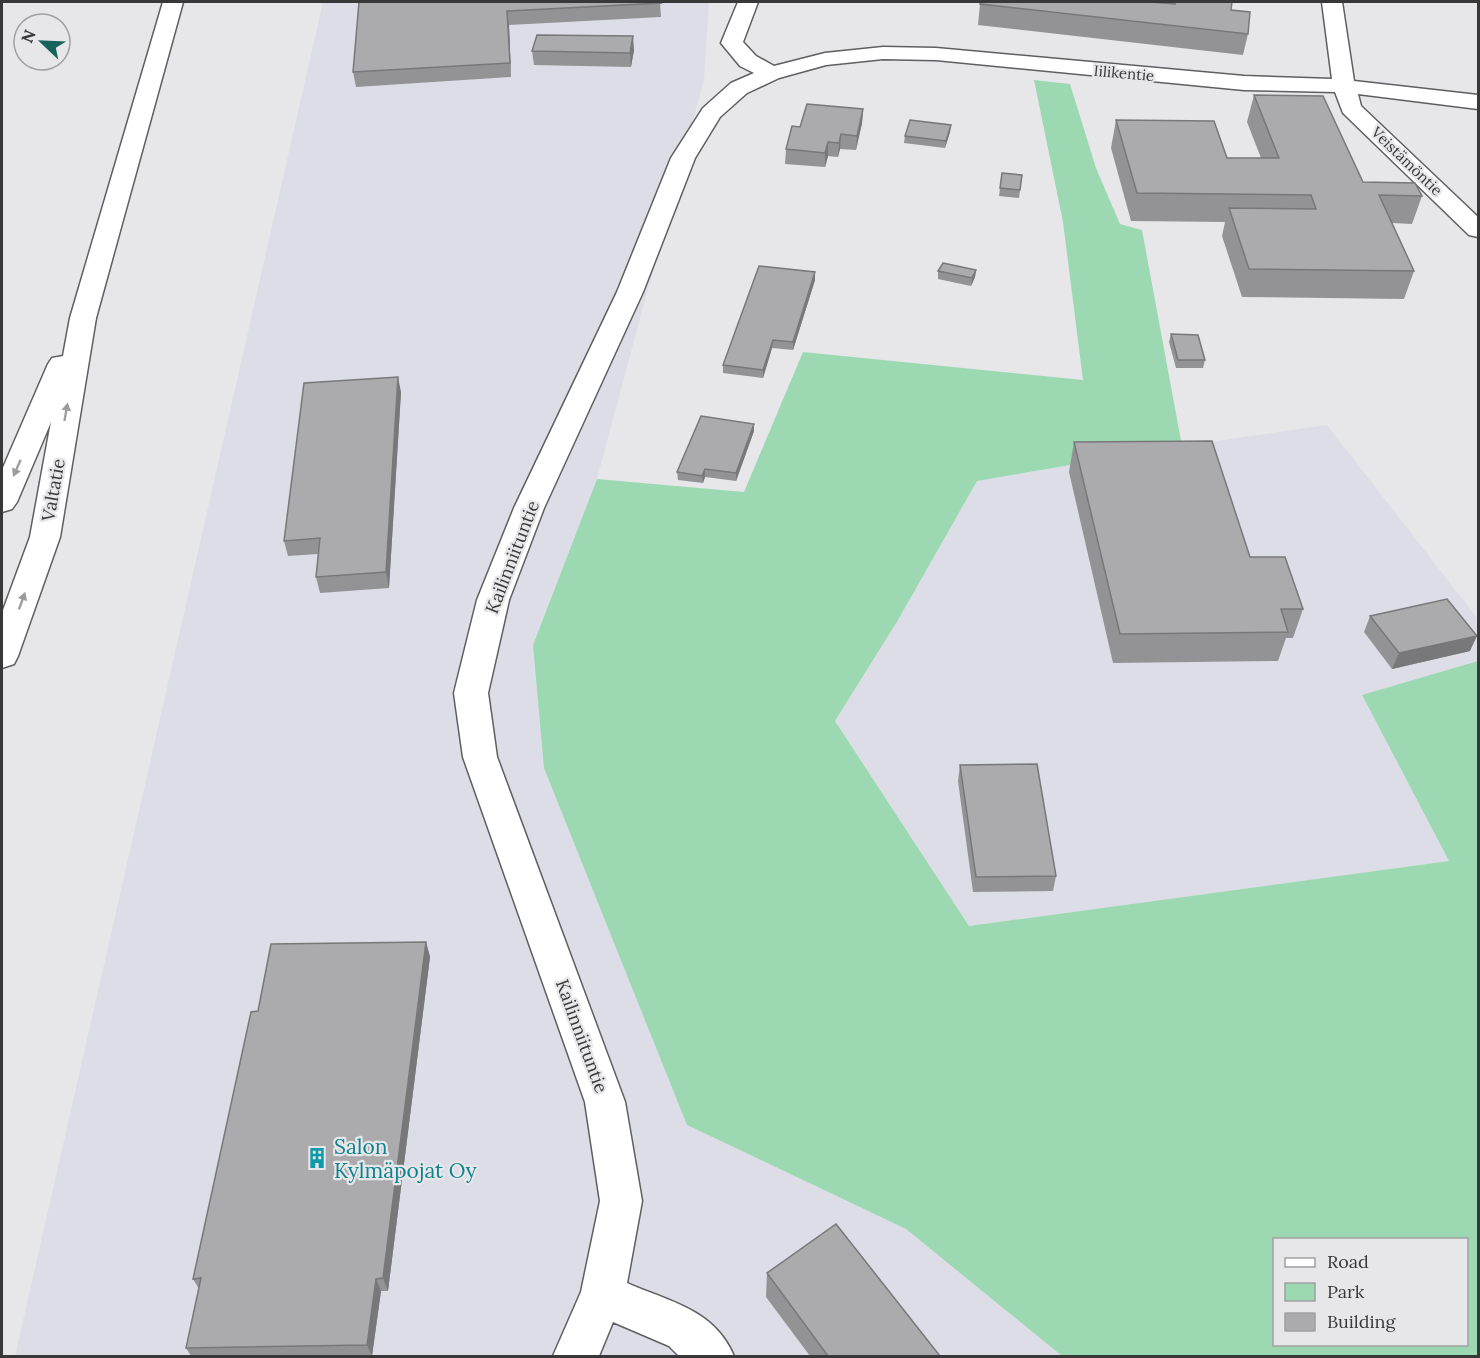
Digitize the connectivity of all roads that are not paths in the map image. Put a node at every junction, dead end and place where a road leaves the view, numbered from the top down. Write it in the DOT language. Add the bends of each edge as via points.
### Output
graph roads {
  1 [pos="173,2"];
  2 [pos="748,2"];
  3 [pos="1332,2"];
  4 [pos="771,73"];
  5 [pos="1344,86"];
  6 [pos="1479,102"];
  7 [pos="1479,230"];
  8 [pos="82,318"];
  9 [pos="2,502"];
  10 [pos="2,656"];
  11 [pos="603,1294"];
  12 [pos="576,1356"];
  13 [pos="711,1356"];
  1 -- 8 [label="street, Valtatie"];
  2 -- 4 [label="street" via="732,43 748,61"];
  3 -- 5 [label="street, Veistämöntie"];
  4 -- 5 [label="street, Iilikentie" via="825,59 883,53 936,54 1244,83"];
  4 -- 11 [label="street, Kailinniituntie" via="739,88 711,113 683,158 630,291 525,518 493,600 471,693 480,757 605,1102 621,1201"];
  5 -- 6 [label="street, Iilikentie"];
  5 -- 7 [label="street, Veistämöntie" via="1351,108"];
  8 -- 9 [label="street, Valtatie, one-way"];
  10 -- 8 [label="street, Valtatie, one-way" via="45,537"];
  11 -- 12 [label="street, Kailinniituntie"];
  11 -- 13 [label="street" via="684,1329"];
}
